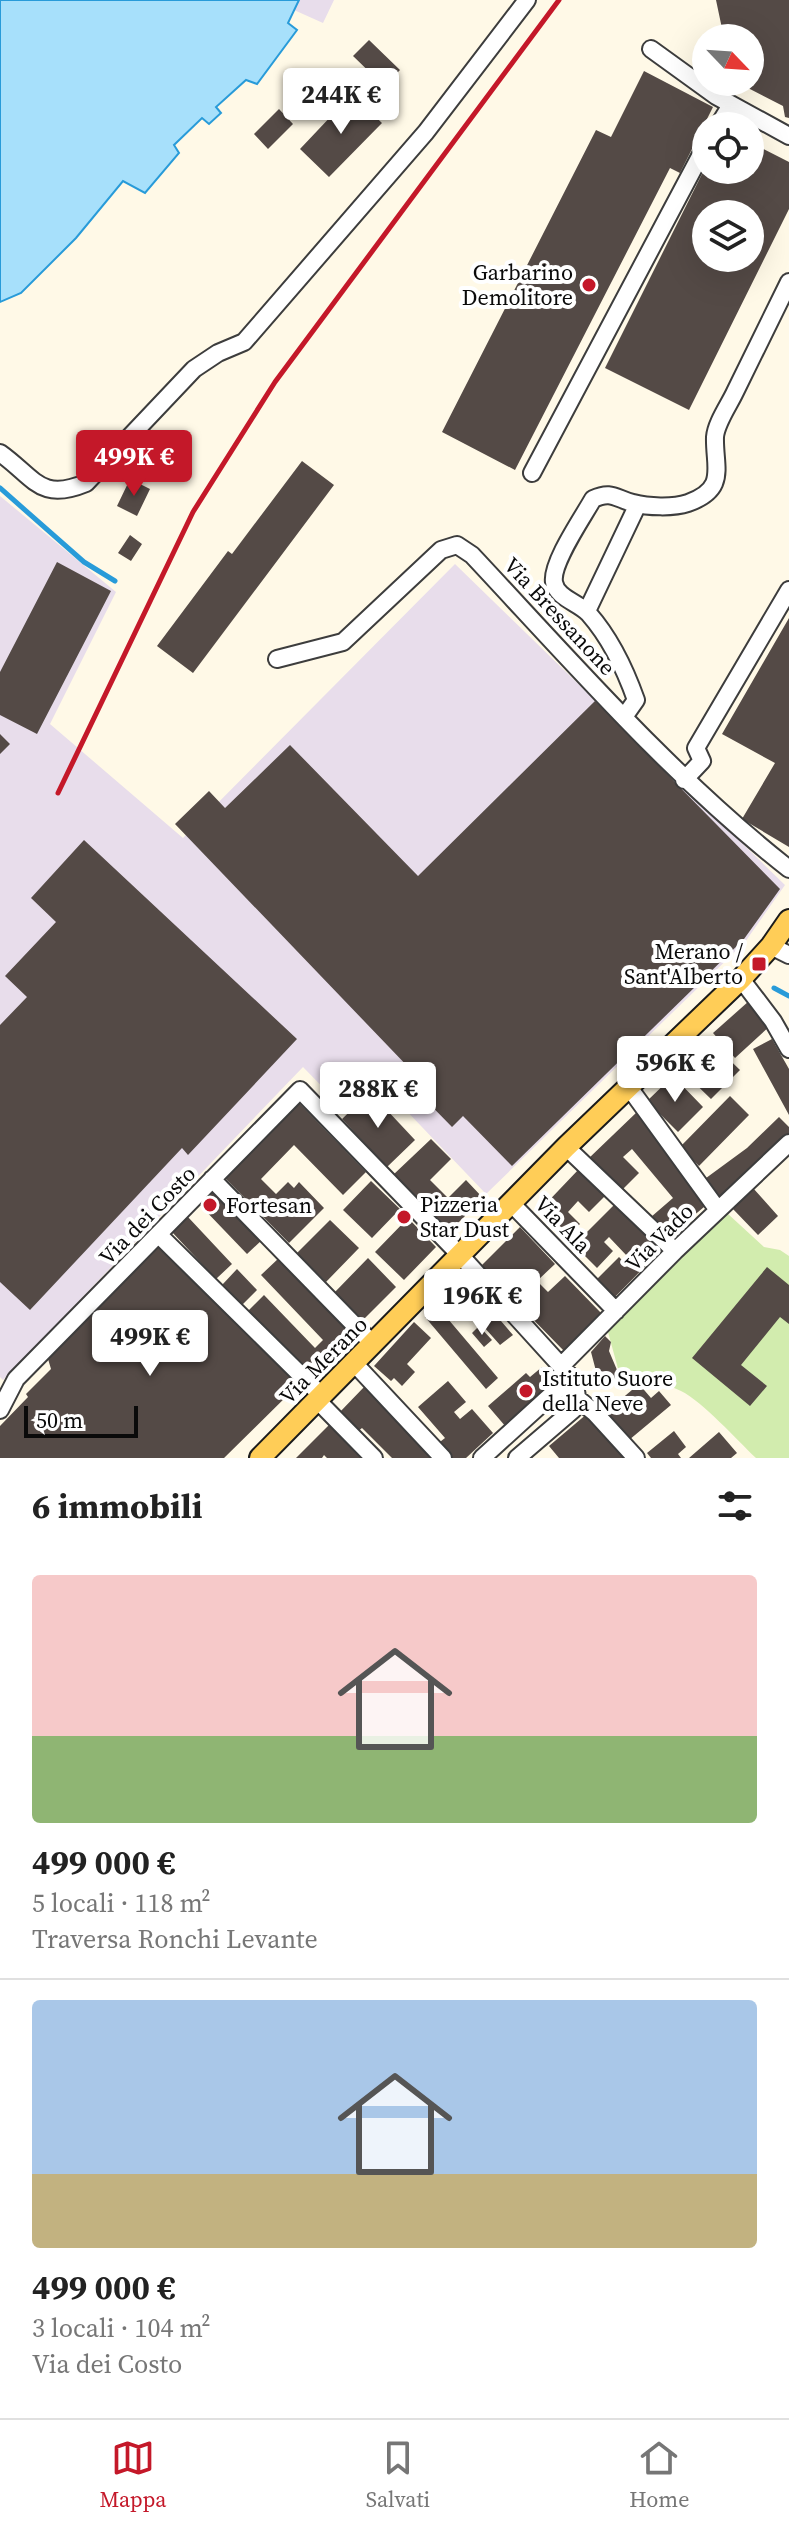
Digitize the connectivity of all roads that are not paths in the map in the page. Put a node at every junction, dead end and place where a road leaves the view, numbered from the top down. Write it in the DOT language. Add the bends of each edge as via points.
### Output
graph roads {
  1 [pos="527,0"];
  2 [pos="651,49"];
  3 [pos="731,105"];
  4 [pos="727,112"];
  5 [pos="789,136"];
  6 [pos="692,171"];
  7 [pos="789,282"];
  8 [pos="0,453"];
  9 [pos="532,473"];
  10 [pos="638,504"];
  11 [pos="789,590"];
  12 [pos="587,611"];
  13 [pos="277,659"];
  14 [pos="624,717"];
  15 [pos="684,780"];
  16 [pos="789,869"];
  17 [pos="789,920"];
  18 [pos="780,950"];
  19 [pos="741,979"];
  20 [pos="789,1049"];
  21 [pos="628,1086"];
  22 [pos="789,1143"];
  23 [pos="566,1147"];
  24 [pos="212,1179"];
  25 [pos="511,1203"];
  26 [pos="718,1210"];
  27 [pos="159,1235"];
  28 [pos="675,1251"];
  29 [pos="460,1255"];
  30 [pos="616,1311"];
  31 [pos="373,1344"];
  32 [pos="354,1363"];
  33 [pos="567,1371"];
  34 [pos="319,1398"];
  35 [pos="578,1399"];
  36 [pos="1,1408"];
  37 [pos="260,1458"];
  38 [pos="374,1458"];
  39 [pos="443,1458"];
  40 [pos="482,1458"];
  41 [pos="517,1458"];
  42 [pos="636,1458"];
  1 -- 8 [label="street" via="426,132 244,342 194,369 86,483 53,492"];
  2 -- 3 [label="street"];
  3 -- 4 [label="street"];
  3 -- 5 [label="street"];
  6 -- 9 [label="street"];
  7 -- 10 [label="street" via="715,437 718,468 713,485 683,505"];
  10 -- 12 [label="street"];
  10 -- 12 [label="street" via="616,495 593,499 560,559 553,580 558,591"];
  11 -- 15 [label="street" via="696,748 702,761"];
  12 -- 14 [label="street" via="610,642 636,700"];
  13 -- 14 [label="street, Via Bressanone" via="343,642 441,550 457,545"];
  14 -- 15 [label="street, Via Bressanone"];
  15 -- 16 [label="street, Via Bressanone"];
  17 -- 18 [label="main road, Via Merano"];
  18 -- 19 [label="main road, Via Merano"];
  19 -- 20 [label="street"];
  19 -- 21 [label="main road, Via Merano"];
  21 -- 23 [label="main road, Via Merano"];
  21 -- 26 [label="street"];
  22 -- 26 [label="street, Via Vado"];
  23 -- 25 [label="main road, Via Merano"];
  23 -- 28 [label="street"];
  24 -- 27 [label="street, Via dei Costo"];
  24 -- 29 [label="street, Via dei Costo" via="300,1090"];
  24 -- 31 [label="street"];
  25 -- 29 [label="main road, Via Merano"];
  25 -- 30 [label="street, Via Ala"];
  26 -- 28 [label="street, Via Vado"];
  27 -- 34 [label="street"];
  27 -- 36 [label="street, Via dei Costo" via="16,1379"];
  28 -- 30 [label="street, Via Vado"];
  29 -- 31 [label="main road, Via Merano" via="444,1285"];
  29 -- 33 [label="street"];
  30 -- 33 [label="street, Via Vado"];
  31 -- 32 [label="main road, Via Merano"];
  32 -- 34 [label="main road, Via Merano"];
  32 -- 39 [label="street"];
  33 -- 35 [label="street"];
  33 -- 40 [label="street, Via Vado"];
  34 -- 37 [label="main road, Via Merano"];
  34 -- 38 [label="street"];
  35 -- 41 [label="street" via="573,1410"];
  35 -- 42 [label="street"];
}
